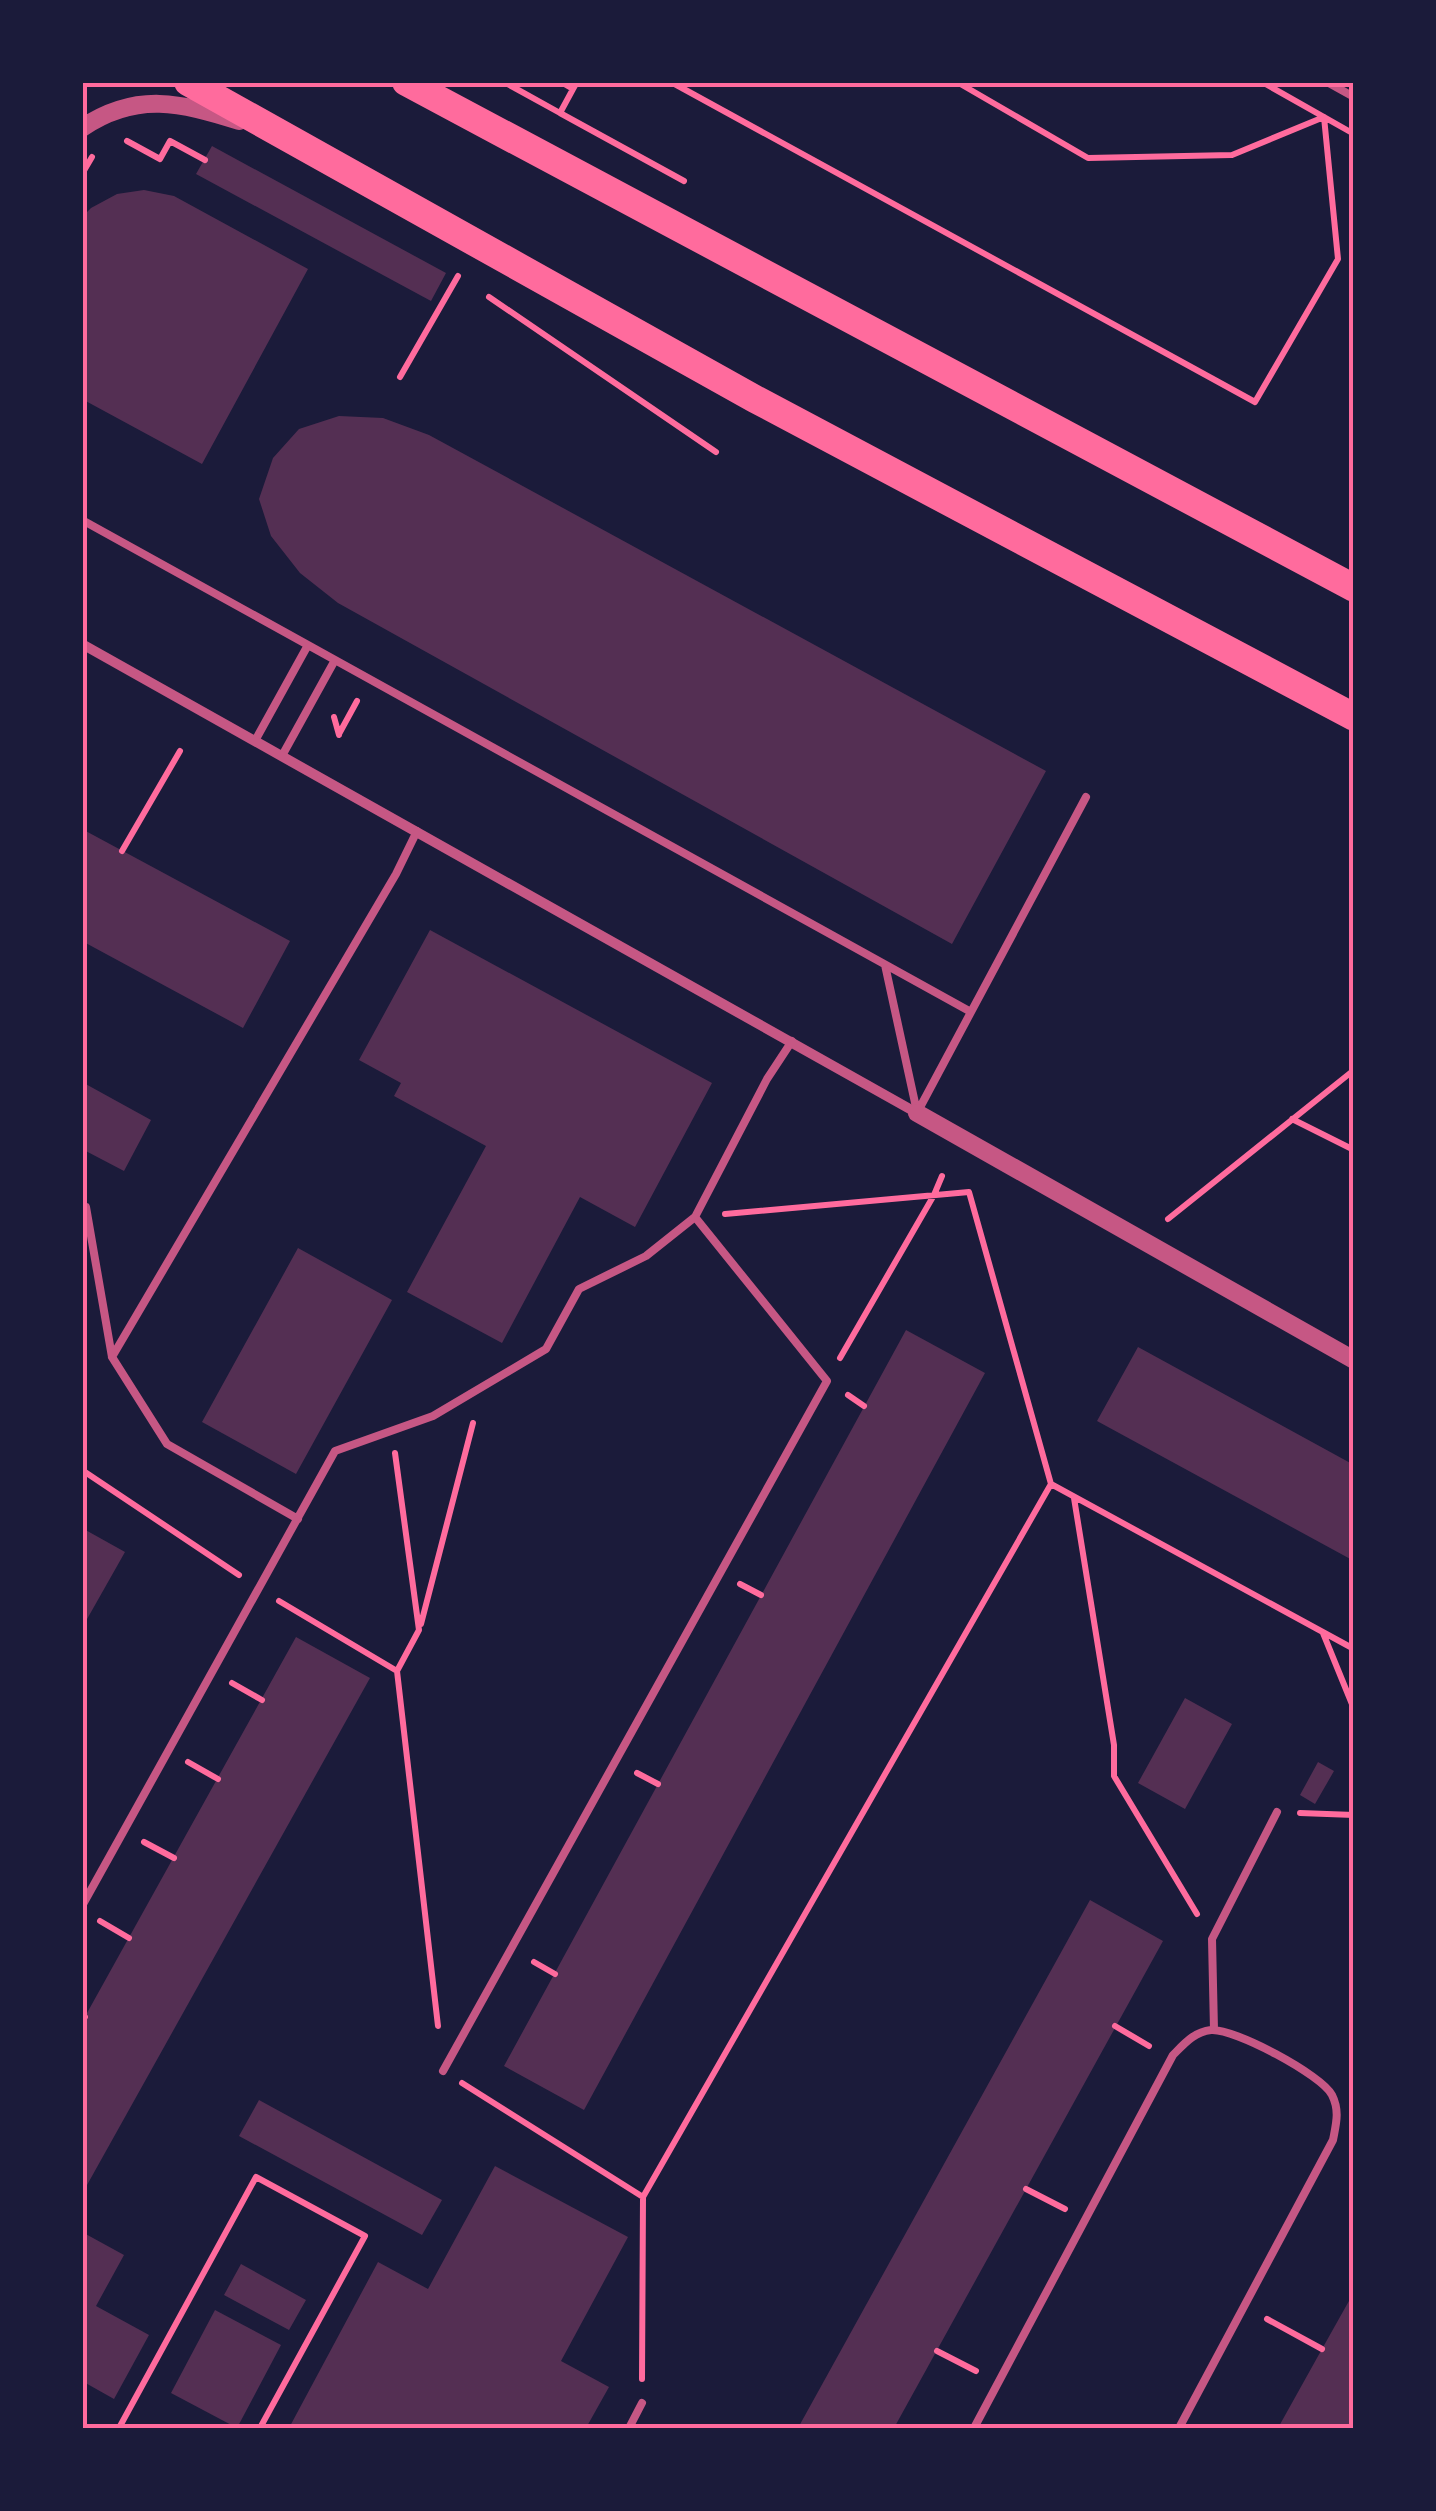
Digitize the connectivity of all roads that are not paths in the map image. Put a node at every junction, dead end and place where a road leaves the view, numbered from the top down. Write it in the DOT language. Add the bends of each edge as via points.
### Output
graph roads {
  1 [pos="188,82"];
  2 [pos="406,82"];
  3 [pos="1327,82"];
  4 [pos="1354,97"];
  5 [pos="82,128"];
  6 [pos="282,134"];
  7 [pos="82,520"];
  8 [pos="1354,588"];
  9 [pos="82,644"];
  10 [pos="308,645"];
  11 [pos="335,660"];
  12 [pos="1354,717"];
  13 [pos="256,740"];
  14 [pos="283,754"];
  15 [pos="1086,797"];
  16 [pos="417,830"];
  17 [pos="885,964"];
  18 [pos="971,1012"];
  19 [pos="792,1041"];
  20 [pos="917,1113"];
  21 [pos="84,1209"];
  22 [pos="696,1217"];
  23 [pos="112,1357"];
  24 [pos="1354,1360"];
  25 [pos="298,1519"];
  26 [pos="1277,1812"];
  27 [pos="82,1906"];
  28 [pos="1214,2030"];
  29 [pos="443,2071"];
  30 [pos="642,2403"];
  31 [pos="629,2428"];
  32 [pos="974,2428"];
  33 [pos="1179,2428"];
  1 -- 6 [label="highway"];
  2 -- 8 [label="highway"];
  3 -- 4 [label="lane"];
  5 -- 6 [label="street" via="125,106 157,102"];
  6 -- 12 [label="highway" via="755,399"];
  7 -- 10 [label="lane"];
  9 -- 13 [label="street"];
  10 -- 11 [label="lane"];
  10 -- 13 [label="lane"];
  11 -- 14 [label="lane"];
  11 -- 17 [label="lane"];
  13 -- 14 [label="street"];
  14 -- 16 [label="street"];
  15 -- 18 [label="lane"];
  16 -- 19 [label="street"];
  16 -- 23 [label="lane"];
  17 -- 18 [label="lane"];
  17 -- 20 [label="lane"];
  18 -- 20 [label="lane"];
  19 -- 20 [label="street"];
  19 -- 22 [label="lane"];
  20 -- 24 [label="street"];
  21 -- 23 [label="lane"];
  22 -- 25 [label="lane" via="646,1256 579,1289 546,1350 433,1416 335,1452"];
  22 -- 29 [label="lane" via="826,1381"];
  23 -- 25 [label="lane" via="167,1444"];
  25 -- 27 [label="lane"];
  26 -- 28 [label="lane" via="1212,1940"];
  28 -- 32 [label="lane" via="1190,2037 1171,2059"];
  28 -- 33 [label="lane" via="1313,2076 1331,2093 1338,2116 1333,2140"];
  30 -- 31 [label="lane"];
}
